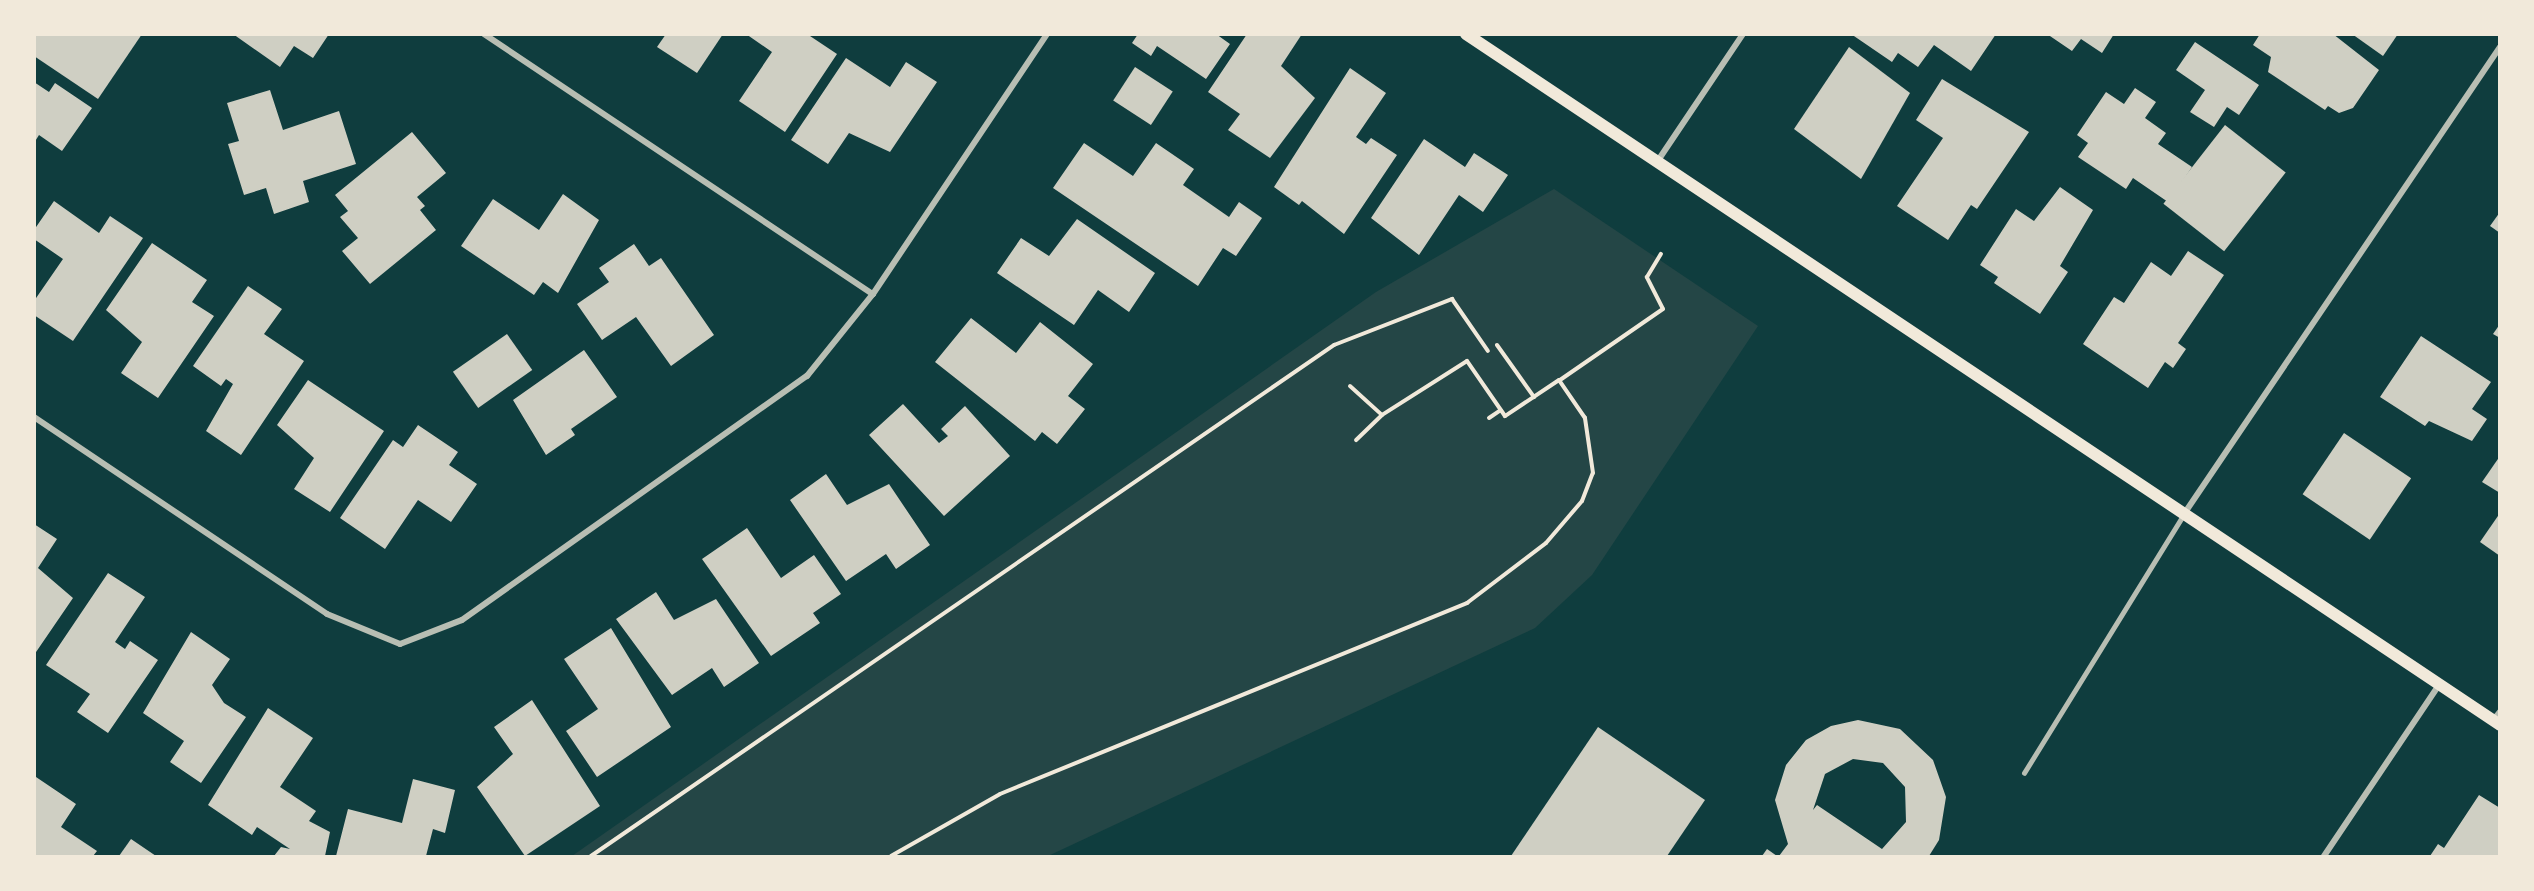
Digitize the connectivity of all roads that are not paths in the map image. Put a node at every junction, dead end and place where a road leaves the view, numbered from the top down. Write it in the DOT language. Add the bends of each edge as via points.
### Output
graph roads {
  1 [pos="484,34"];
  2 [pos="1047,34"];
  3 [pos="1466,34"];
  4 [pos="1743,34"];
  5 [pos="2499,47"];
  6 [pos="1657,163"];
  7 [pos="873,294"];
  8 [pos="34,417"];
  9 [pos="2182,517"];
  10 [pos="2439,685"];
  11 [pos="2497,718"];
  12 [pos="2024,773"];
  13 [pos="2324,856"];
  1 -- 7 [label="street"];
  2 -- 7 [label="street"];
  3 -- 6 [label="main road"];
  4 -- 6 [label="street"];
  5 -- 9 [label="street"];
  6 -- 9 [label="main road"];
  7 -- 8 [label="street" via="807,376 462,620 400,644 327,614"];
  9 -- 10 [label="main road"];
  9 -- 12 [label="lane"];
  10 -- 11 [label="main road"];
  10 -- 13 [label="street"];
}
